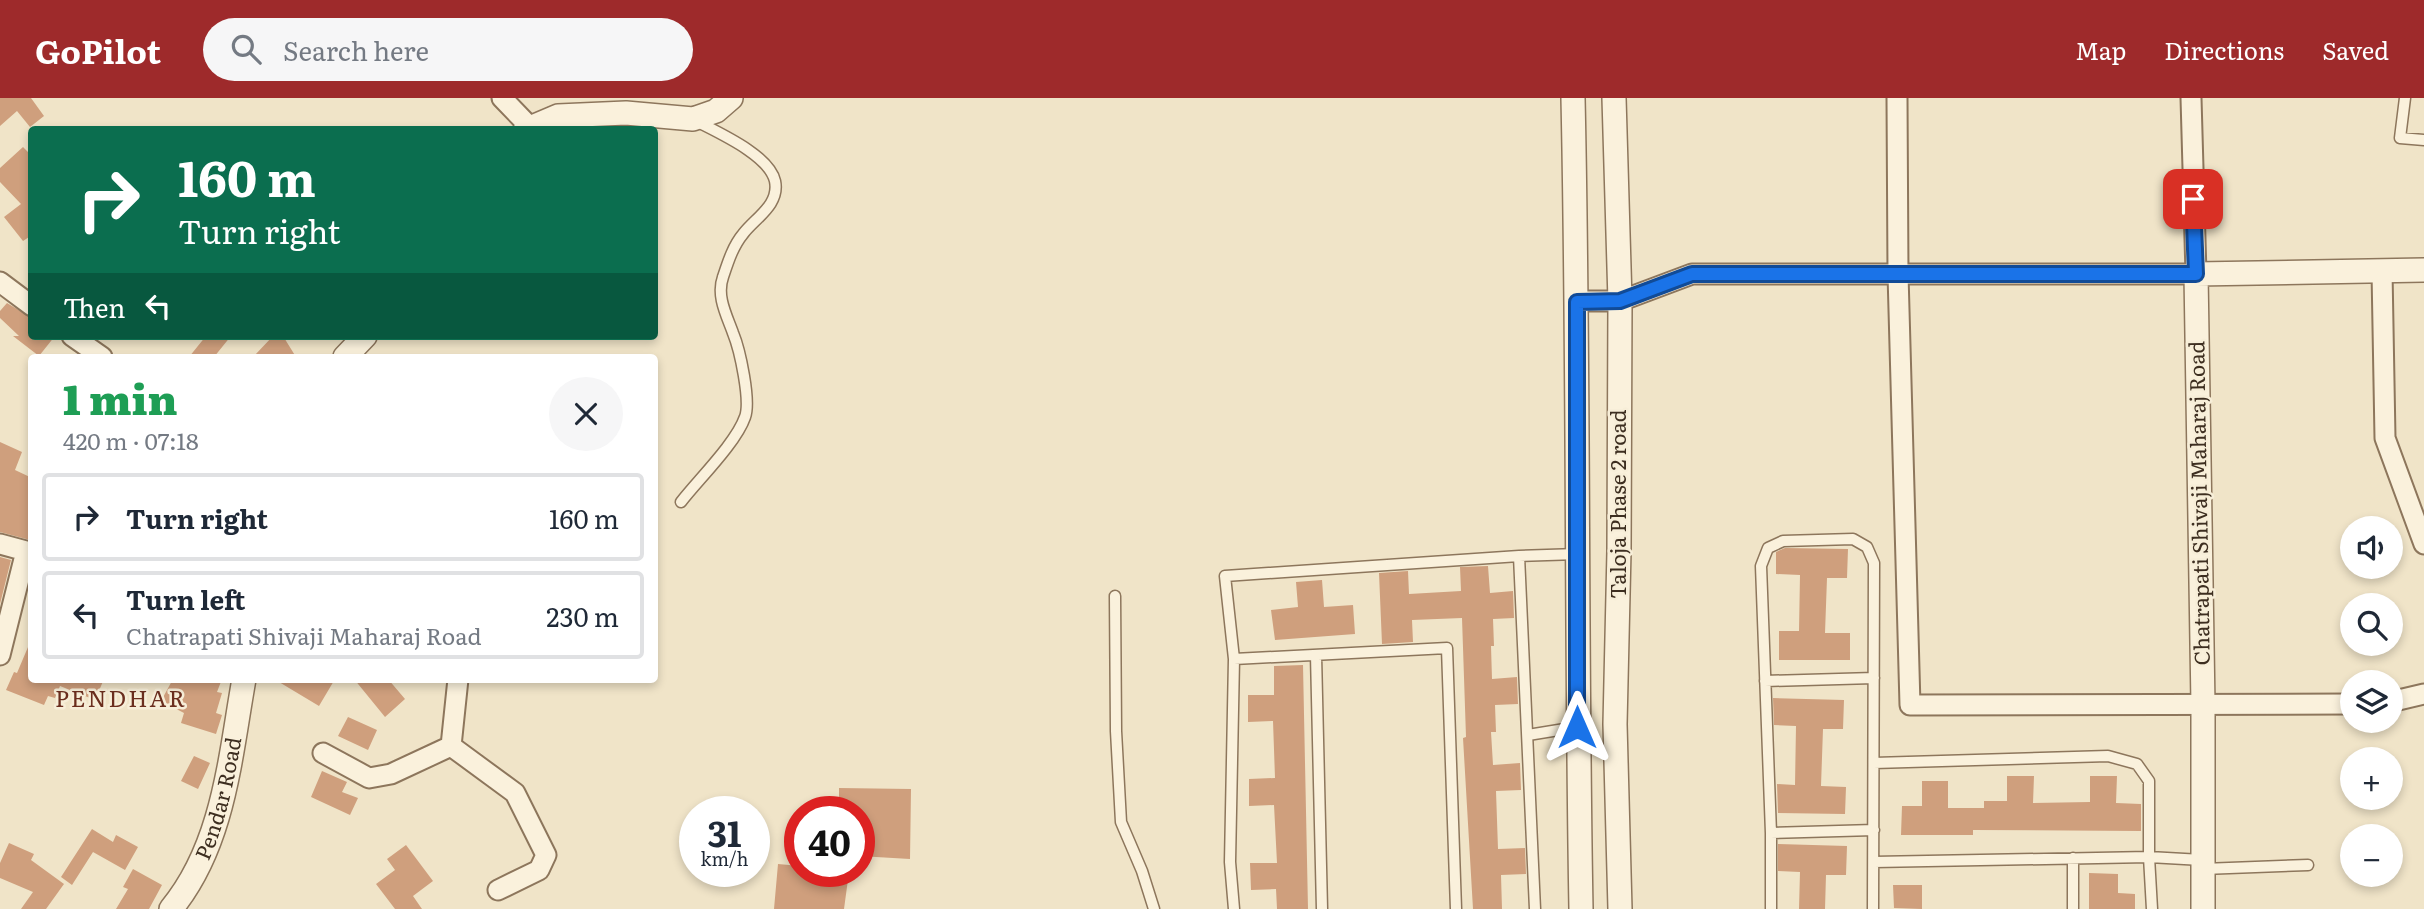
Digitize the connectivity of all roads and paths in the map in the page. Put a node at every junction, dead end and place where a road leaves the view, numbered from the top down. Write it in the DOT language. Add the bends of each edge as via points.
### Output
graph roads {
  1 [pos="502,98"];
  2 [pos="731,98"];
  3 [pos="1573,98"];
  4 [pos="1614,98"];
  5 [pos="1897,98"];
  6 [pos="2190,98"];
  7 [pos="2405,98"];
  8 [pos="693,119"];
  9 [pos="525,126"];
  10 [pos="532,126"];
  11 [pos="2424,140"];
  12 [pos="2424,270"];
  13 [pos="2382,271"];
  14 [pos="1898,274"];
  15 [pos="2196,274"];
  16 [pos="5,293"];
  17 [pos="1620,301"];
  18 [pos="1577,302"];
  19 [pos="28,304"];
  20 [pos="78,340"];
  21 [pos="98,354"];
  22 [pos="681,502"];
  23 [pos="0,544"];
  24 [pos="2424,544"];
  25 [pos="1578,554"];
  26 [pos="1519,556"];
  27 [pos="1115,596"];
  28 [pos="0,654"];
  29 [pos="1315,655"];
  30 [pos="1234,659"];
  31 [pos="1874,678"];
  32 [pos="1765,681"];
  33 [pos="243,683"];
  34 [pos="458,683"];
  35 [pos="2424,694"];
  36 [pos="2403,699"];
  37 [pos="2340,704"];
  38 [pos="2203,705"];
  39 [pos="1577,727"];
  40 [pos="1528,735"];
  41 [pos="451,746"];
  42 [pos="323,753"];
  43 [pos="1874,763"];
  44 [pos="1874,830"];
  45 [pos="1771,834"];
  46 [pos="2149,857"];
  47 [pos="2073,858"];
  48 [pos="1874,862"];
  49 [pos="2203,865"];
  50 [pos="2308,865"];
  51 [pos="498,891"];
  52 [pos="171,909"];
  53 [pos="1154,909"];
  54 [pos="1234,909"];
  55 [pos="1322,909"];
  56 [pos="1456,909"];
  57 [pos="1535,909"];
  58 [pos="1581,909"];
  59 [pos="1620,909"];
  60 [pos="1771,909"];
  61 [pos="1873,909"];
  62 [pos="2073,909"];
  63 [pos="2152,909"];
  64 [pos="2203,909"];
  1 -- 9 [label="street"];
  2 -- 8 [label="street" via="716,111"];
  3 -- 18 [label="street, Taloja Phase 2 road"];
  4 -- 17 [label="street, Taloja Phase 2 road"];
  5 -- 14 [label="street"];
  6 -- 15 [label="street, Chatrapati Shivaji Maharaj Road"];
  7 -- 11 [label="lane" via="2400,138"];
  8 -- 10 [label="street" via="626,113 558,116"];
  8 -- 22 [label="lane" via="766,165 775,180 775,192 766,210 743,234 721,283 748,407 731,440"];
  12 -- 13 [label="street"];
  13 -- 15 [label="street"];
  13 -- 24 [label="street" via="2385,438"];
  14 -- 15 [label="street"];
  14 -- 17 [label="street" via="1692,274"];
  14 -- 38 [label="street" via="1910,705"];
  15 -- 38 [label="street, Chatrapati Shivaji Maharaj Road"];
  16 -- 19 [label="street"];
  17 -- 18 [label="street"];
  17 -- 59 [label="street, Taloja Phase 2 road" via="1615,724"];
  18 -- 25 [label="street, Taloja Phase 2 road"];
  20 -- 21 [label="street"];
  23 -- 28 [label="street" via="26,551"];
  25 -- 26 [label="lane"];
  25 -- 39 [label="street, Taloja Phase 2 road"];
  26 -- 30 [label="lane" via="1225,576"];
  26 -- 40 [label="lane"];
  27 -- 53 [label="lane" via="1115,731 1121,822"];
  29 -- 30 [label="lane"];
  29 -- 55 [label="lane"];
  29 -- 56 [label="lane" via="1447,648"];
  30 -- 54 [label="lane" via="1230,862"];
  31 -- 32 [label="lane"];
  31 -- 32 [label="lane" via="1874,563 1867,547 1853,540 1783,541 1768,548 1761,566"];
  31 -- 43 [label="lane"];
  32 -- 45 [label="lane"];
  33 -- 52 [label="street, Pendar Road" via="210,843"];
  34 -- 41 [label="street"];
  35 -- 36 [label="street"];
  37 -- 38 [label="street"];
  38 -- 49 [label="street, Chatrapati Shivaji Maharaj Road"];
  39 -- 40 [label="lane"];
  39 -- 58 [label="street, Taloja Phase 2 road"];
  40 -- 57 [label="lane"];
  41 -- 42 [label="street" via="391,774 369,778"];
  41 -- 51 [label="street" via="515,793 546,855 539,870"];
  43 -- 44 [label="lane"];
  43 -- 46 [label="lane" via="2108,756 2137,764 2149,781"];
  44 -- 45 [label="lane"];
  44 -- 48 [label="lane"];
  45 -- 60 [label="lane"];
  46 -- 47 [label="lane"];
  46 -- 49 [label="lane"];
  46 -- 63 [label="lane"];
  47 -- 48 [label="lane"];
  47 -- 62 [label="lane"];
  48 -- 61 [label="lane"];
  49 -- 50 [label="lane"];
  49 -- 64 [label="street, Chatrapati Shivaji Maharaj Road"];
}
